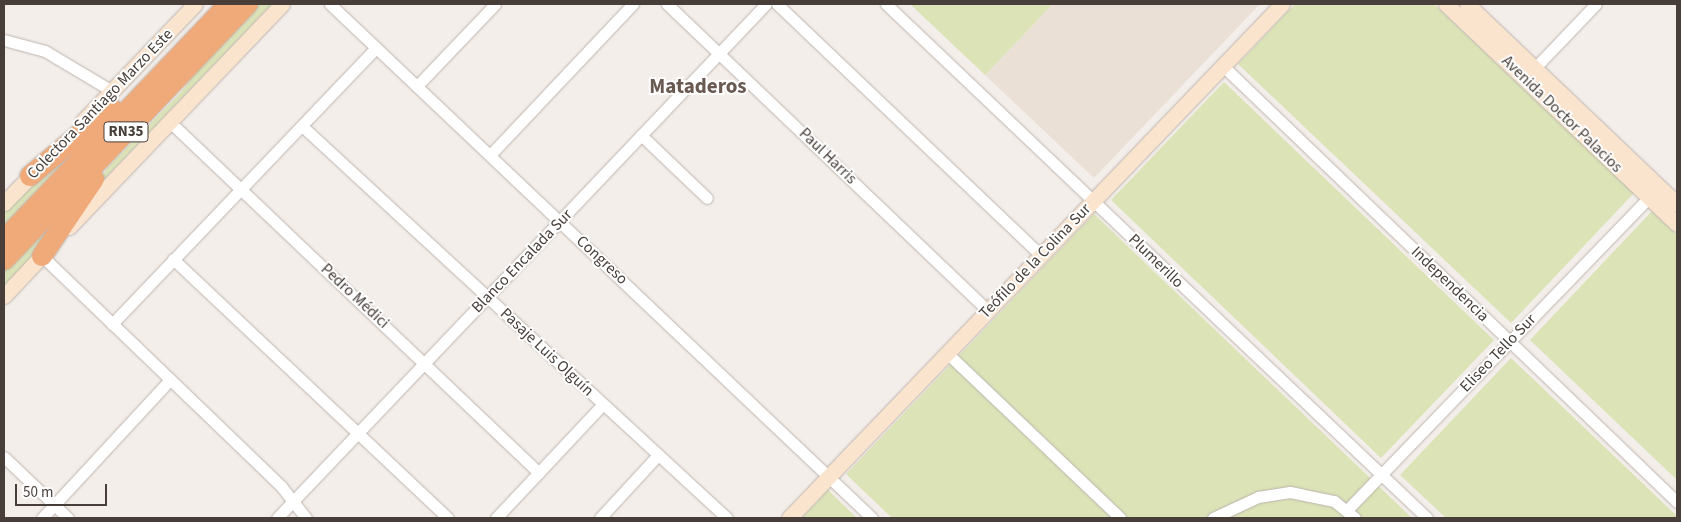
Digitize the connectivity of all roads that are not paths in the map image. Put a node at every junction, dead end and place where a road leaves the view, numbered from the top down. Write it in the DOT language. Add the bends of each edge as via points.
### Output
graph roads {
  1 [pos="196,4"];
  2 [pos="221,4"];
  3 [pos="229,4"];
  4 [pos="248,4"];
  5 [pos="282,4"];
  6 [pos="330,4"];
  7 [pos="496,4"];
  8 [pos="632,4"];
  9 [pos="667,4"];
  10 [pos="766,4"];
  11 [pos="777,4"];
  12 [pos="886,4"];
  13 [pos="1282,4"];
  14 [pos="1446,4"];
  15 [pos="1467,4"];
  16 [pos="1596,4"];
  17 [pos="4,40"];
  18 [pos="376,48"];
  19 [pos="205,49"];
  20 [pos="719,53"];
  21 [pos="1222,66"];
  22 [pos="1530,73"];
  23 [pos="417,86"];
  24 [pos="112,90"];
  25 [pos="170,122"];
  26 [pos="302,126"];
  27 [pos="641,135"];
  28 [pos="490,155"];
  29 [pos="30,176"];
  30 [pos="241,189"];
  31 [pos="1649,197"];
  32 [pos="707,198"];
  33 [pos="1093,201"];
  34 [pos="4,203"];
  35 [pos="1677,204"];
  36 [pos="560,220"];
  37 [pos="1677,224"];
  38 [pos="4,240"];
  39 [pos="1041,255"];
  40 [pos="42,256"];
  41 [pos="174,259"];
  42 [pos="4,260"];
  43 [pos="4,296"];
  44 [pos="487,297"];
  45 [pos="988,311"];
  46 [pos="112,324"];
  47 [pos="1510,341"];
  48 [pos="947,353"];
  49 [pos="425,362"];
  50 [pos="170,380"];
  51 [pos="603,404"];
  52 [pos="358,433"];
  53 [pos="658,455"];
  54 [pos="4,457"];
  55 [pos="538,474"];
  56 [pos="1381,475"];
  57 [pos="829,477"];
  58 [pos="293,502"];
  59 [pos="1677,502"];
  60 [pos="54,505"];
  61 [pos="1351,514"];
  62 [pos="42,518"];
  63 [pos="68,518"];
  64 [pos="277,518"];
  65 [pos="306,518"];
  66 [pos="448,518"];
  67 [pos="496,518"];
  68 [pos="600,518"];
  69 [pos="727,518"];
  70 [pos="789,518"];
  71 [pos="872,518"];
  72 [pos="1120,518"];
  73 [pos="1213,518"];
  74 [pos="1427,518"];
  1 -- 24 [label="street, Colectora Santiago Marzo Este"];
  2 -- 29 [label="highway" via="188,29 97,123"];
  3 -- 38 [label="highway, RN35"];
  4 -- 19 [label="highway, RN35"];
  5 -- 25 [label="street"];
  6 -- 18 [label="street, Congreso"];
  7 -- 23 [label="street"];
  8 -- 28 [label="street"];
  9 -- 20 [label="street, Paul Harris"];
  10 -- 20 [label="street, Blanco Encalada Sur"];
  11 -- 39 [label="street"];
  12 -- 33 [label="street, Plumerillo"];
  13 -- 21 [label="street, Teófilo de la Colina Sur"];
  14 -- 22 [label="street, Avenida Doctor Palacios"];
  15 -- 22 [label="street, Avenida Doctor Palacios"];
  16 -- 22 [label="street"];
  17 -- 24 [label="street" via="45,51"];
  18 -- 23 [label="street, Congreso"];
  18 -- 26 [label="street"];
  19 -- 40 [label="highway" via="183,83 96,176"];
  19 -- 42 [label="highway, RN35"];
  20 -- 27 [label="street, Blanco Encalada Sur"];
  20 -- 45 [label="street, Paul Harris"];
  21 -- 33 [label="street, Teófilo de la Colina Sur"];
  21 -- 47 [label="street, Independencia"];
  22 -- 31 [label="street, Avenida Doctor Palacios"];
  22 -- 35 [label="street, Avenida Doctor Palacios"];
  23 -- 28 [label="street, Congreso"];
  24 -- 29 [label="street, Colectora Santiago Marzo Este"];
  25 -- 30 [label="street, Pedro Médici"];
  25 -- 40 [label="street"];
  26 -- 30 [label="street"];
  26 -- 44 [label="street, Pasaje Luis Olguín"];
  27 -- 32 [label="street"];
  27 -- 36 [label="street, Blanco Encalada Sur"];
  28 -- 36 [label="street, Congreso"];
  29 -- 34 [label="street, Colectora Santiago Marzo Este"];
  30 -- 41 [label="street"];
  30 -- 49 [label="street, Pedro Médici"];
  31 -- 37 [label="street, Avenida Doctor Palacios"];
  31 -- 47 [label="street, Eliseo Tello Sur"];
  33 -- 39 [label="street, Teófilo de la Colina Sur"];
  33 -- 56 [label="street, Plumerillo"];
  36 -- 44 [label="street, Blanco Encalada Sur"];
  36 -- 57 [label="street, Congreso"];
  39 -- 45 [label="street, Teófilo de la Colina Sur"];
  40 -- 43 [label="street"];
  40 -- 46 [label="street"];
  41 -- 46 [label="street"];
  41 -- 52 [label="street"];
  44 -- 49 [label="street, Blanco Encalada Sur"];
  44 -- 51 [label="street, Pasaje Luis Olguín"];
  45 -- 48 [label="street, Teófilo de la Colina Sur"];
  46 -- 50 [label="street"];
  47 -- 56 [label="street, Eliseo Tello Sur"];
  47 -- 59 [label="street, Independencia"];
  48 -- 57 [label="street, Teófilo de la Colina Sur"];
  48 -- 72 [label="street"];
  49 -- 52 [label="street, Blanco Encalada Sur"];
  49 -- 55 [label="street, Pedro Médici"];
  50 -- 58 [label="street"];
  50 -- 60 [label="street"];
  51 -- 53 [label="street, Pasaje Luis Olguín"];
  51 -- 55 [label="street"];
  52 -- 58 [label="street, Blanco Encalada Sur"];
  52 -- 66 [label="street"];
  53 -- 68 [label="street"];
  53 -- 69 [label="street, Pasaje Luis Olguín"];
  54 -- 60 [label="street"];
  55 -- 67 [label="street"];
  56 -- 61 [label="street, Eliseo Tello Sur"];
  56 -- 74 [label="street, Plumerillo"];
  57 -- 70 [label="street, Teófilo de la Colina Sur"];
  57 -- 71 [label="street, Congreso"];
  58 -- 64 [label="street, Blanco Encalada Sur"];
  58 -- 65 [label="street"];
  60 -- 62 [label="street"];
  60 -- 63 [label="street"];
  61 -- 73 [label="street, Eliseo Tello Sur" via="1319,495 1290,492 1258,497"];
}
